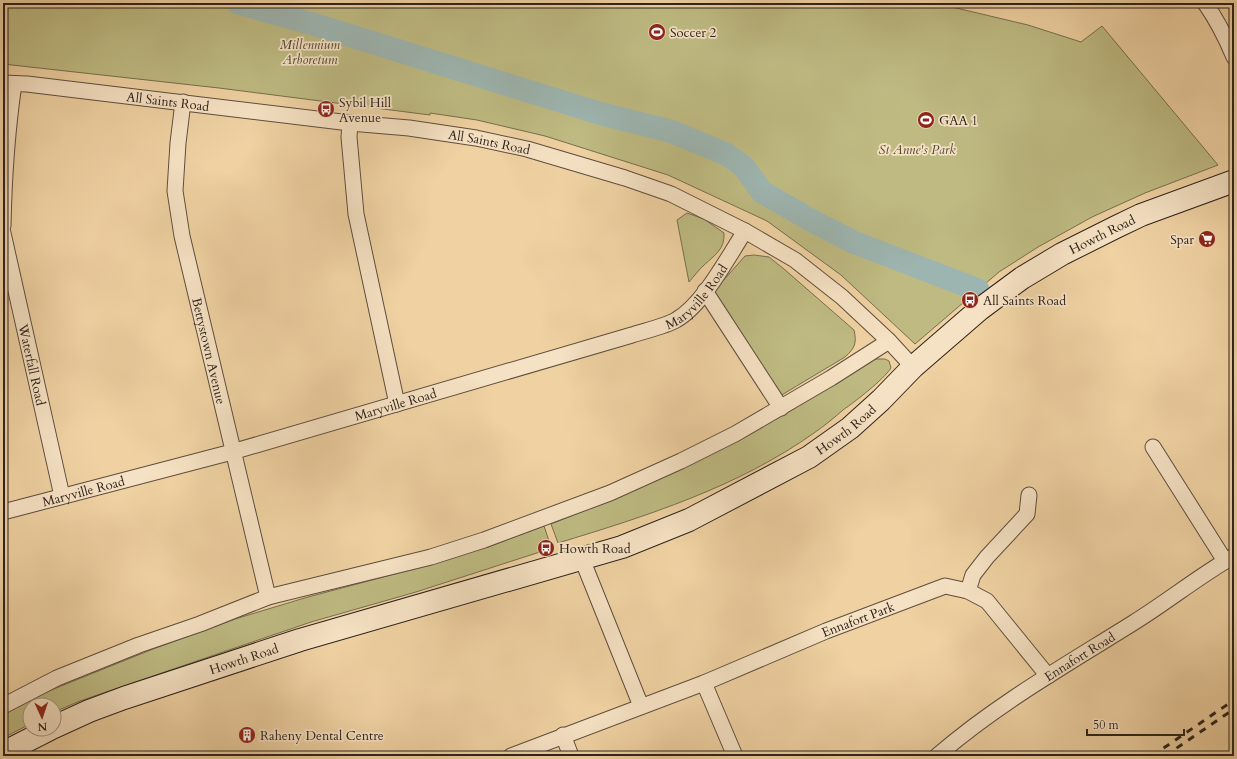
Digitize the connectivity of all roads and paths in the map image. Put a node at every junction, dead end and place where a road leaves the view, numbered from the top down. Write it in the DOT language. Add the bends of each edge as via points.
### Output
graph roads {
  1 [pos="1205,3"];
  2 [pos="1234,57"];
  3 [pos="8,84"];
  4 [pos="183,102"];
  5 [pos="350,123"];
  6 [pos="1234,180"];
  7 [pos="3,226"];
  8 [pos="745,231"];
  9 [pos="3,233"];
  10 [pos="705,291"];
  11 [pos="888,341"];
  12 [pos="913,367"];
  13 [pos="397,404"];
  14 [pos="781,408"];
  15 [pos="1153,447"];
  16 [pos="232,452"];
  17 [pos="1029,495"];
  18 [pos="62,496"];
  19 [pos="3,512"];
  20 [pos="582,559"];
  21 [pos="1229,559"];
  22 [pos="968,591"];
  23 [pos="268,597"];
  24 [pos="1048,676"];
  25 [pos="704,683"];
  26 [pos="3,706"];
  27 [pos="641,706"];
  28 [pos="62,723"];
  29 [pos="563,735"];
  30 [pos="34,737"];
  31 [pos="3,753"];
  32 [pos="511,756"];
  33 [pos="571,756"];
  34 [pos="735,756"];
  35 [pos="937,756"];
  1 -- 2 [label="street" via="1216,18"];
  3 -- 4 [label="street, All Saints Road"];
  3 -- 7 [label="street"];
  4 -- 5 [label="street, All Saints Road"];
  4 -- 16 [label="street, Bettystown Avenue" via="175,191 182,236"];
  5 -- 8 [label="street, All Saints Road" via="409,128 527,149 671,194"];
  5 -- 13 [label="street" via="356,214"];
  6 -- 12 [label="main road, Howth Road" via="1141,215 1062,254 1022,278 980,309"];
  8 -- 10 [label="street, Maryville Road"];
  8 -- 11 [label="street, All Saints Road" via="800,265 842,297"];
  9 -- 18 [label="street, Waterfall Road"];
  10 -- 13 [label="street, Maryville Road" via="676,321"];
  10 -- 14 [label="street"];
  11 -- 12 [label="street, All Saints Road"];
  11 -- 14 [label="street"];
  12 -- 20 [label="main road, Howth Road" via="850,428 809,457 689,520"];
  13 -- 16 [label="street, Maryville Road"];
  14 -- 23 [label="street" via="681,461 610,493 538,521 431,557"];
  15 -- 21 [label="street, Ennafort Road"];
  16 -- 18 [label="street, Maryville Road"];
  16 -- 23 [label="street, Bettystown Avenue"];
  17 -- 22 [label="street" via="1027,514 973,575"];
  18 -- 19 [label="street, Maryville Road"];
  20 -- 27 [label="street"];
  20 -- 28 [label="main road, Howth Road" via="300,640 124,698"];
  21 -- 24 [label="street, Ennafort Road"];
  22 -- 24 [label="street, Ennafort Park" via="987,602"];
  22 -- 25 [label="street, Ennafort Park" via="945,586 826,631"];
  23 -- 26 [label="street" via="57,678"];
  24 -- 35 [label="street, Ennafort Road" via="983,720"];
  25 -- 27 [label="street, Ennafort Park"];
  25 -- 34 [label="street"];
  27 -- 29 [label="street, Ennafort Park"];
  29 -- 32 [label="street, Ennafort Park"];
  29 -- 33 [label="street"];
  30 -- 31 [label="main road"];
}
